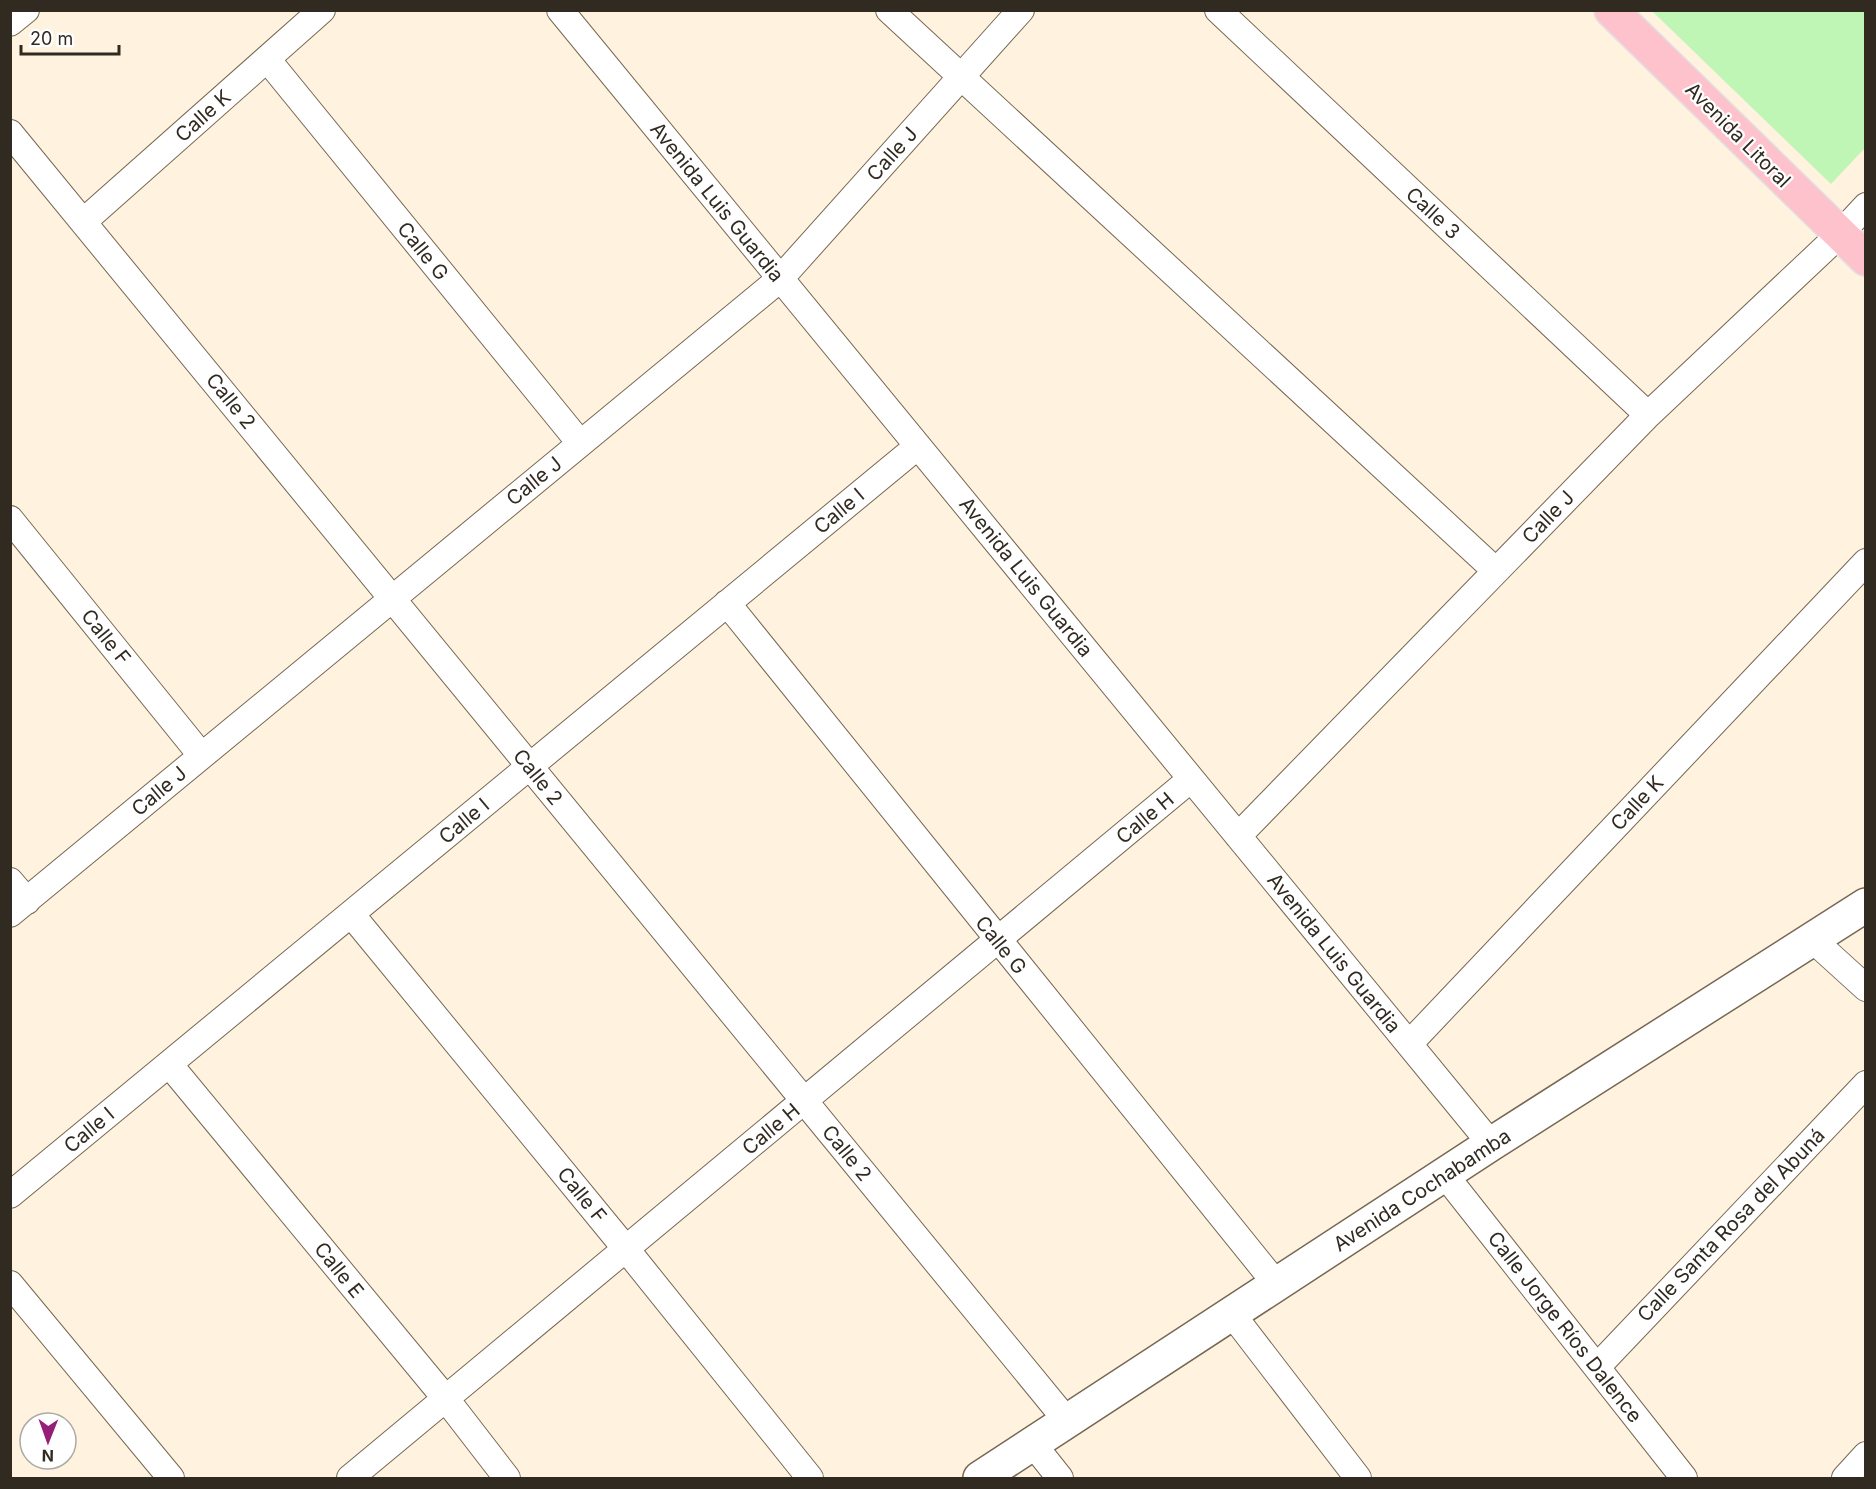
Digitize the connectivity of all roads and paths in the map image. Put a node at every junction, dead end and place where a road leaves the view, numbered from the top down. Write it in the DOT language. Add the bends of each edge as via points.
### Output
graph roads {
  1 [pos="26,10"];
  2 [pos="322,10"];
  3 [pos="560,10"];
  4 [pos="889,10"];
  5 [pos="1021,10"];
  6 [pos="1218,10"];
  7 [pos="1611,10"];
  8 [pos="10,23"];
  9 [pos="267,59"];
  10 [pos="961,77"];
  11 [pos="10,133"];
  12 [pos="1866,206"];
  13 [pos="83,222"];
  14 [pos="1839,235"];
  15 [pos="1866,259"];
  16 [pos="780,279"];
  17 [pos="1648,416"];
  18 [pos="580,443"];
  19 [pos="918,446"];
  20 [pos="10,519"];
  21 [pos="1866,562"];
  22 [pos="1496,571"];
  23 [pos="392,597"];
  24 [pos="727,603"];
  25 [pos="201,755"];
  26 [pos="530,766"];
  27 [pos="1191,779"];
  28 [pos="1238,836"];
  29 [pos="10,881"];
  30 [pos="1866,905"];
  31 [pos="19,908"];
  32 [pos="351,914"];
  33 [pos="1812,939"];
  34 [pos="997,941"];
  35 [pos="1866,988"];
  36 [pos="1409,1044"];
  37 [pos="169,1064"];
  38 [pos="1866,1084"];
  39 [pos="804,1101"];
  40 [pos="1491,1144"];
  41 [pos="1445,1175"];
  42 [pos="10,1195"];
  43 [pos="626,1249"];
  44 [pos="10,1284"];
  45 [pos="1276,1285"];
  46 [pos="1232,1314"];
  47 [pos="1597,1367"];
  48 [pos="446,1399"];
  49 [pos="1067,1421"];
  50 [pos="1033,1444"];
  51 [pos="1866,1455"];
  52 [pos="171,1479"];
  53 [pos="350,1479"];
  54 [pos="507,1479"];
  55 [pos="810,1479"];
  56 [pos="980,1479"];
  57 [pos="1060,1479"];
  58 [pos="1358,1479"];
  59 [pos="1684,1479"];
  60 [pos="1845,1479"];
  1 -- 8 [label="street"];
  2 -- 9 [label="street, Calle K"];
  3 -- 16 [label="street, Avenida Luis Guardia"];
  4 -- 10 [label="street"];
  5 -- 10 [label="street, Calle J"];
  6 -- 17 [label="street, Calle 3"];
  7 -- 14 [label="main road, Avenida Litoral"];
  9 -- 13 [label="street, Calle K"];
  9 -- 18 [label="street, Calle G"];
  10 -- 16 [label="street, Calle J"];
  10 -- 22 [label="street"];
  11 -- 13 [label="street, Calle 2"];
  12 -- 14 [label="street, Calle J"];
  13 -- 23 [label="street, Calle 2"];
  14 -- 15 [label="main road, Avenida Litoral"];
  14 -- 17 [label="street, Calle J"];
  16 -- 18 [label="street, Calle J"];
  16 -- 19 [label="street, Avenida Luis Guardia"];
  17 -- 22 [label="street, Calle J"];
  18 -- 23 [label="street, Calle J"];
  19 -- 24 [label="street, Calle I"];
  19 -- 27 [label="street, Avenida Luis Guardia"];
  20 -- 25 [label="street, Calle F"];
  21 -- 36 [label="street, Calle K"];
  22 -- 28 [label="street, Calle J"];
  23 -- 25 [label="street, Calle J"];
  23 -- 26 [label="street, Calle 2"];
  24 -- 26 [label="street, Calle I"];
  24 -- 34 [label="street, Calle G"];
  25 -- 31 [label="street, Calle J"];
  26 -- 32 [label="street, Calle I"];
  26 -- 39 [label="street, Calle 2"];
  27 -- 28 [label="street, Avenida Luis Guardia"];
  27 -- 34 [label="street, Calle H"];
  28 -- 36 [label="street, Avenida Luis Guardia"];
  29 -- 31 [label="street"];
  30 -- 33 [label="main road, Avenida Cochabamba"];
  32 -- 37 [label="street, Calle I"];
  32 -- 43 [label="street, Calle F"];
  33 -- 35 [label="street"];
  33 -- 40 [label="main road, Avenida Cochabamba"];
  34 -- 39 [label="street, Calle H"];
  34 -- 45 [label="street, Calle G"];
  36 -- 40 [label="street, Avenida Luis Guardia"];
  37 -- 42 [label="street, Calle I"];
  37 -- 48 [label="street, Calle E"];
  38 -- 47 [label="street, Calle Santa Rosa del Abuná"];
  39 -- 43 [label="street, Calle H"];
  39 -- 49 [label="street, Calle 2"];
  40 -- 41 [label="main road, Avenida Cochabamba"];
  41 -- 45 [label="main road, Avenida Cochabamba"];
  41 -- 47 [label="street, Calle Jorge Ríos Dalence"];
  43 -- 48 [label="street, Calle H"];
  43 -- 55 [label="street, Calle F"];
  44 -- 52 [label="street"];
  45 -- 46 [label="main road, Avenida Cochabamba"];
  46 -- 49 [label="main road, Avenida Cochabamba"];
  46 -- 58 [label="street"];
  47 -- 59 [label="street, Calle Jorge Ríos Dalence"];
  48 -- 53 [label="street, Calle H"];
  48 -- 54 [label="street, Calle E"];
  49 -- 50 [label="main road, Avenida Cochabamba"];
  50 -- 56 [label="main road, Avenida Cochabamba"];
  50 -- 57 [label="street"];
  51 -- 60 [label="street"];
}
